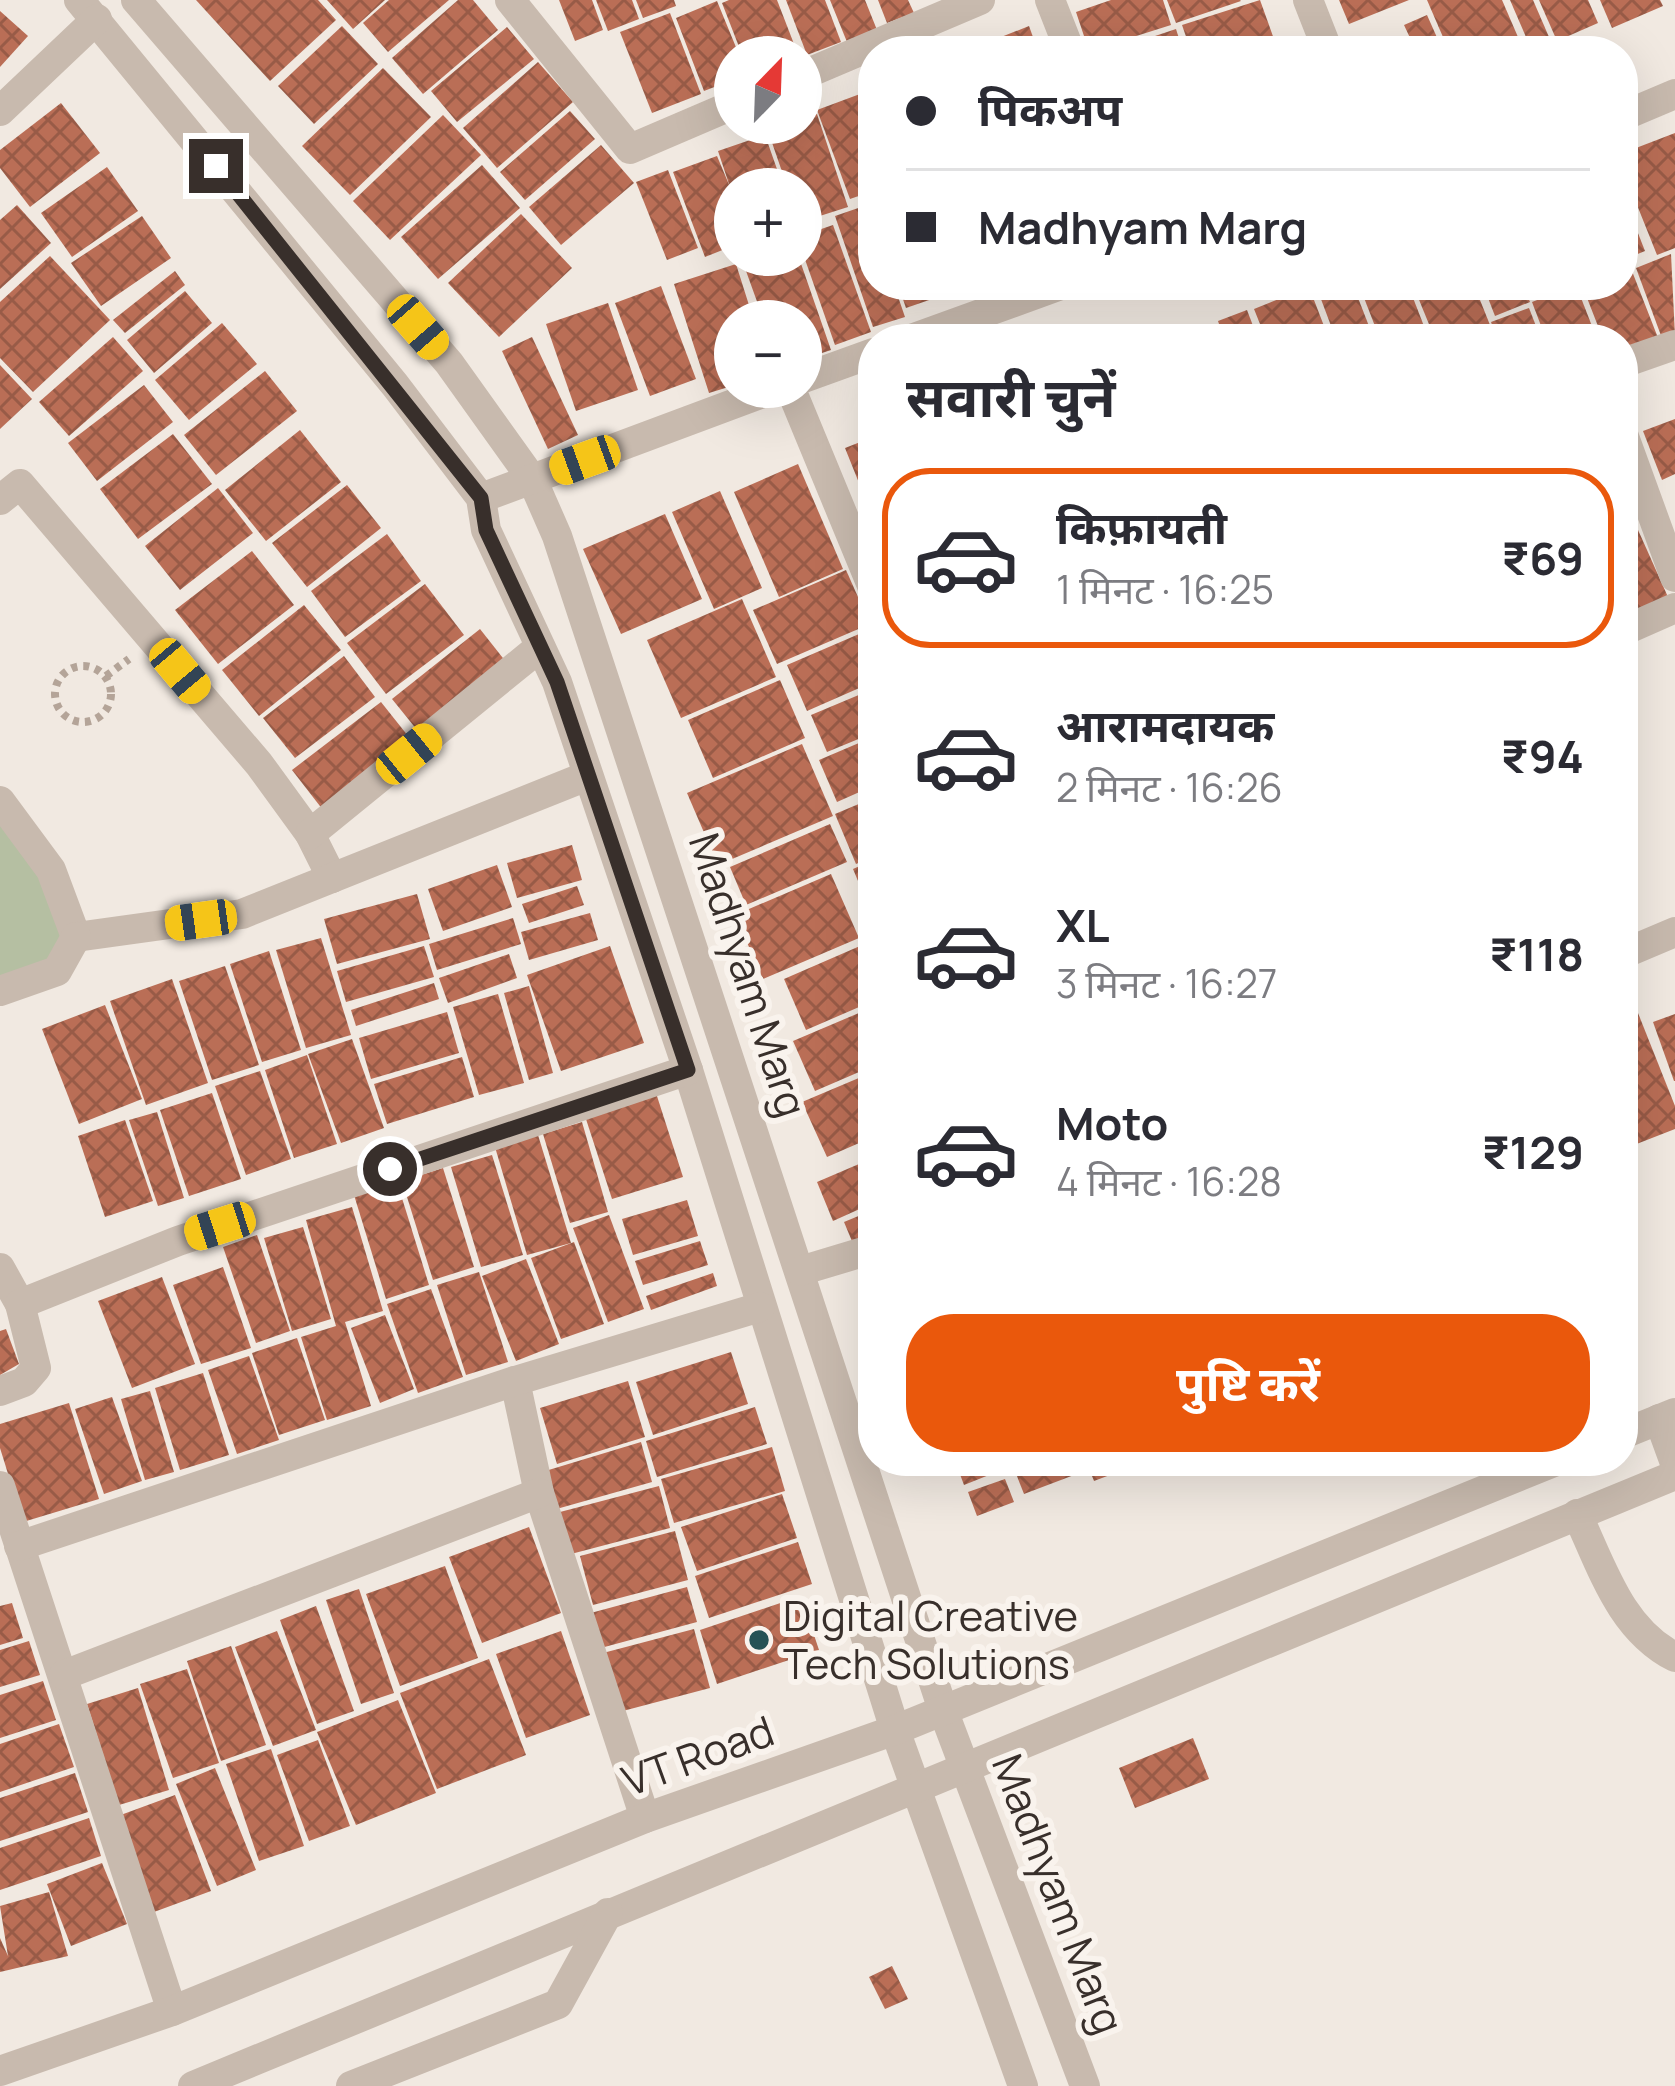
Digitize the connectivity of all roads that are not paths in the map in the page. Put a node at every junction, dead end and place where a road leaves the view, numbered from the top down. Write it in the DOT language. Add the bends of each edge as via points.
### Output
graph roads {
  1 [pos="136,0"];
  2 [pos="510,0"];
  3 [pos="980,0"];
  4 [pos="1050,0"];
  5 [pos="1308,0"];
  6 [pos="88,10"];
  7 [pos="895,36"];
  8 [pos="1064,36"];
  9 [pos="1322,36"];
  10 [pos="858,52"];
  11 [pos="822,67"];
  12 [pos="1675,94"];
  13 [pos="1638,110"];
  14 [pos="0,111"];
  15 [pos="714,113"];
  16 [pos="1019,300"];
  17 [pos="953,324"];
  18 [pos="1675,345"];
  19 [pos="858,358"];
  20 [pos="1638,358"];
  21 [pos="822,371"];
  22 [pos="722,408"];
  23 [pos="799,408"];
  24 [pos="1638,475"];
  25 [pos="532,479"];
  26 [pos="481,498"];
  27 [pos="0,500"];
  28 [pos="858,552"];
  29 [pos="1675,577"];
  30 [pos="1675,608"];
  31 [pos="1638,624"];
  32 [pos="540,646"];
  33 [pos="587,776"];
  34 [pos="0,801"];
  35 [pos="310,834"];
  36 [pos="332,878"];
  37 [pos="1675,932"];
  38 [pos="76,938"];
  39 [pos="1638,948"];
  40 [pos="0,991"];
  41 [pos="688,1070"];
  42 [pos="858,1254"];
  43 [pos="0,1268"];
  44 [pos="800,1271"];
  45 [pos="20,1304"];
  46 [pos="760,1307"];
  47 [pos="515,1381"];
  48 [pos="0,1391"];
  49 [pos="1667,1416"];
  50 [pos="1638,1428"];
  51 [pos="858,1449"];
  52 [pos="1675,1463"];
  53 [pos="1675,1475"];
  54 [pos="867,1476"];
  55 [pos="1519,1476"];
  56 [pos="0,1486"];
  57 [pos="539,1493"];
  58 [pos="1577,1514"];
  59 [pos="19,1546"];
  60 [pos="1675,1657"];
  61 [pos="64,1675"];
  62 [pos="943,1710"];
  63 [pos="895,1730"];
  64 [pos="964,1766"];
  65 [pos="914,1785"];
  66 [pos="645,1818"];
  67 [pos="608,1912"];
  68 [pos="172,2011"];
  69 [pos="0,2071"];
  70 [pos="193,2086"];
  71 [pos="351,2086"];
  72 [pos="1023,2086"];
  73 [pos="1085,2086"];
  1 -- 25 [label="street, Madhyam Marg" via="449,363"];
  2 -- 15 [label="street" via="630,149"];
  3 -- 7 [label="street"];
  4 -- 8 [label="street"];
  5 -- 9 [label="street"];
  6 -- 14 [label="street"];
  6 -- 26 [label="street, Madhyam Marg"];
  10 -- 11 [label="street"];
  12 -- 13 [label="street"];
  16 -- 17 [label="street"];
  18 -- 20 [label="street"];
  19 -- 21 [label="street"];
  22 -- 25 [label="street"];
  23 -- 28 [label="street"];
  24 -- 29 [label="street"];
  25 -- 26 [label="street"];
  25 -- 44 [label="street, Madhyam Marg"];
  26 -- 32 [label="street, Madhyam Marg" via="486,530"];
  27 -- 35 [label="street" via="20,484 260,764"];
  30 -- 31 [label="street"];
  32 -- 33 [label="street, Madhyam Marg"];
  32 -- 35 [label="street"];
  33 -- 36 [label="street"];
  33 -- 41 [label="street, Madhyam Marg"];
  34 -- 38 [label="street" via="51,871"];
  35 -- 36 [label="street"];
  36 -- 38 [label="street" via="242,914"];
  37 -- 39 [label="street"];
  38 -- 40 [label="street" via="57,970"];
  41 -- 45 [label="street" via="178,1240"];
  41 -- 46 [label="street, Madhyam Marg"];
  42 -- 44 [label="street"];
  43 -- 45 [label="street"];
  44 -- 51 [label="street, Madhyam Marg"];
  45 -- 48 [label="street" via="36,1368"];
  46 -- 47 [label="street"];
  46 -- 63 [label="street, Madhyam Marg"];
  47 -- 57 [label="street"];
  47 -- 59 [label="street"];
  49 -- 50 [label="street"];
  49 -- 52 [label="street"];
  53 -- 58 [label="street"];
  54 -- 62 [label="street, Madhyam Marg"];
  55 -- 62 [label="street, VT Road"];
  56 -- 59 [label="street"];
  57 -- 61 [label="street"];
  57 -- 66 [label="street"];
  58 -- 60 [label="street" via="1629,1619"];
  58 -- 64 [label="street"];
  59 -- 61 [label="street"];
  61 -- 68 [label="street"];
  62 -- 63 [label="street, VT Road"];
  62 -- 64 [label="street, Madhyam Marg"];
  63 -- 65 [label="street, Madhyam Marg"];
  63 -- 66 [label="street, VT Road"];
  64 -- 65 [label="street"];
  64 -- 73 [label="street, Madhyam Marg"];
  65 -- 67 [label="street"];
  65 -- 72 [label="street, Madhyam Marg"];
  66 -- 68 [label="street, VT Road"];
  67 -- 70 [label="street"];
  67 -- 71 [label="street" via="558,2004"];
  68 -- 69 [label="street, VT Road"];
}
